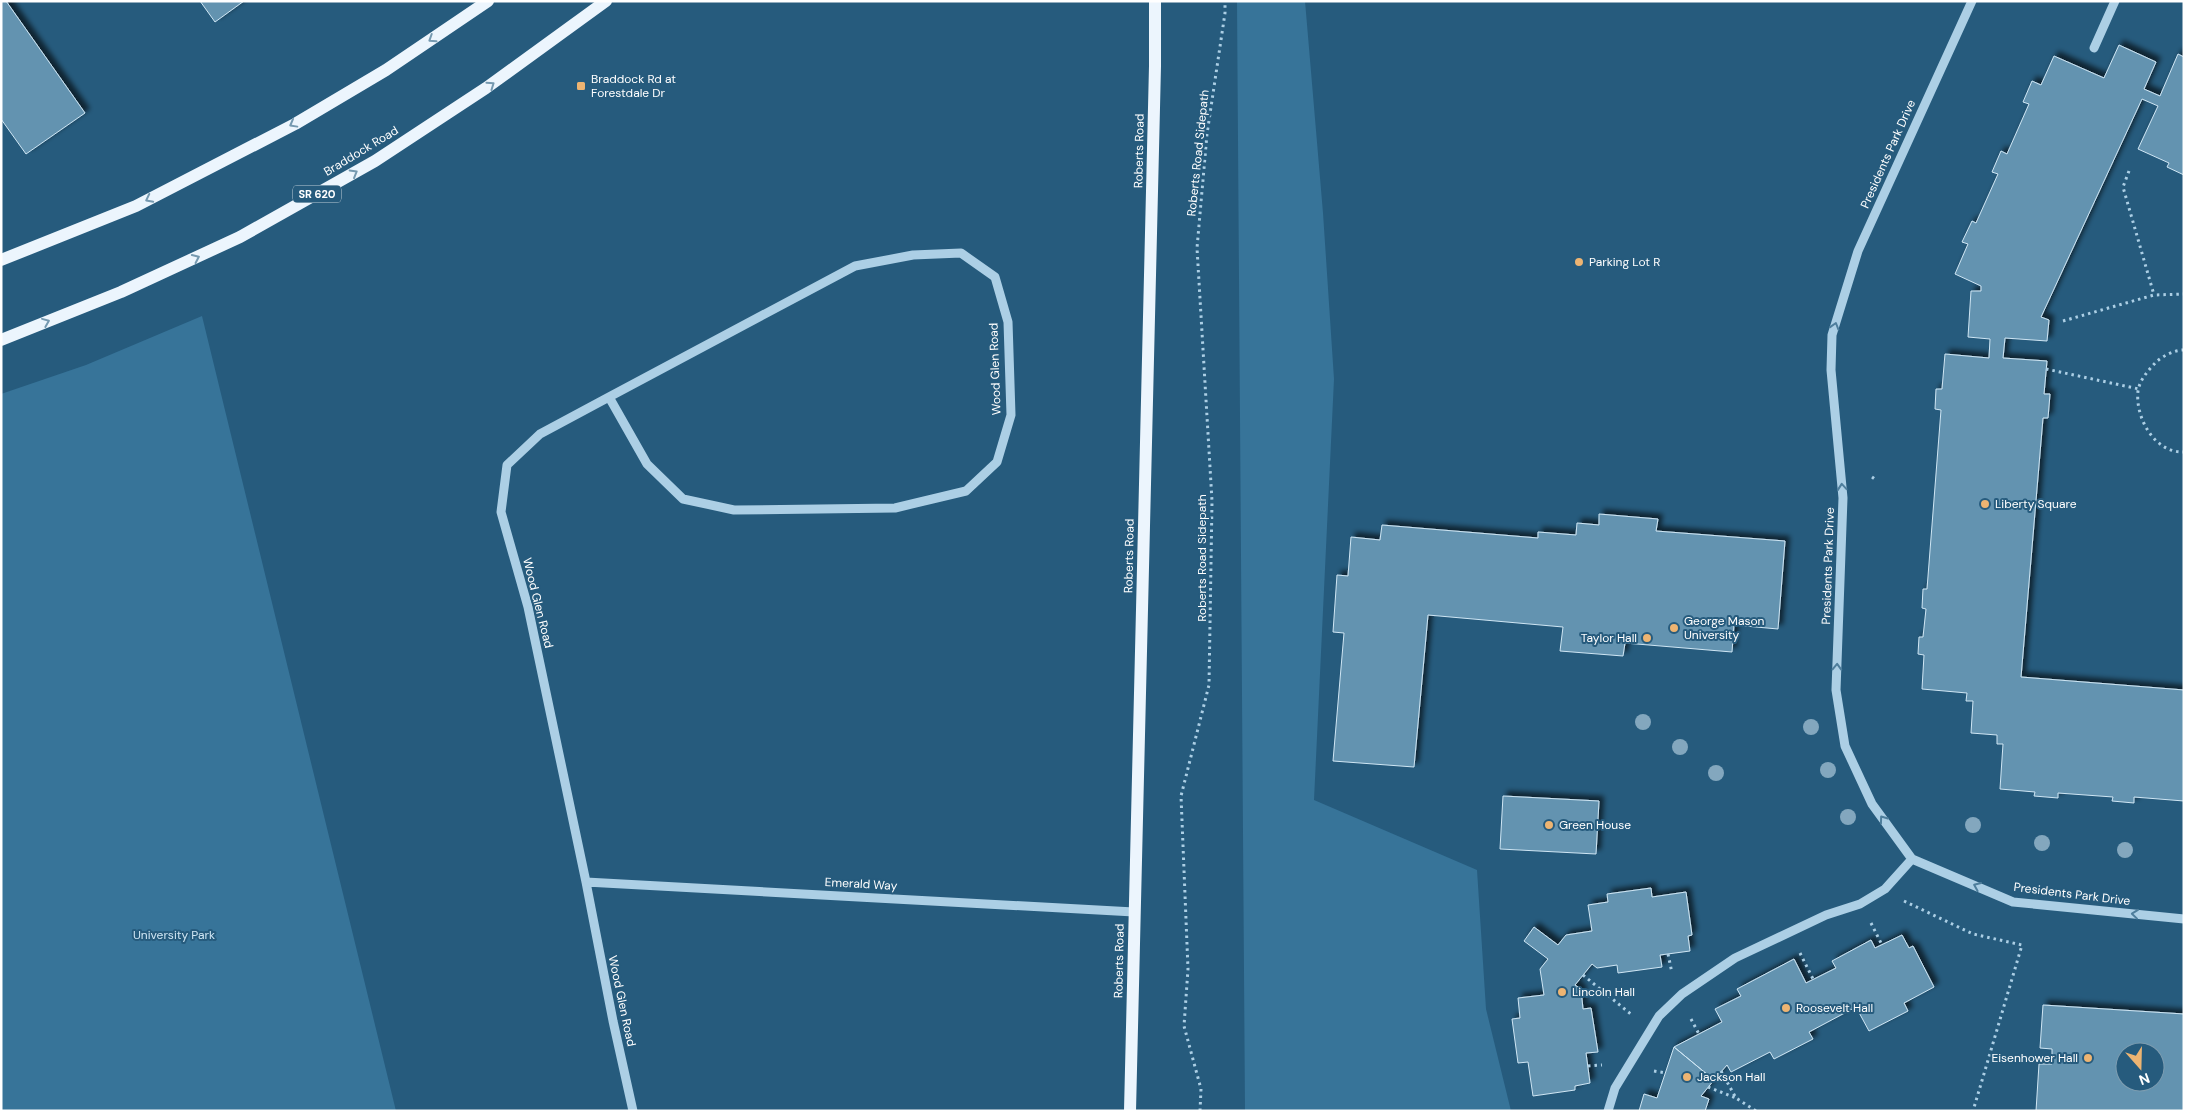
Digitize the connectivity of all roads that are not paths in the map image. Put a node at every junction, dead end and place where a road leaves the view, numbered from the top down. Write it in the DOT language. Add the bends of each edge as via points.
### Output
graph roads {
  1 [pos="488,1"];
  2 [pos="606,1"];
  3 [pos="1155,1"];
  4 [pos="1972,1"];
  5 [pos="2115,1"];
  6 [pos="2094,48"];
  7 [pos="1,260"];
  8 [pos="1,340"];
  9 [pos="608,397"];
  10 [pos="1912,859"];
  11 [pos="583,867"];
  12 [pos="586,882"];
  13 [pos="1134,912"];
  14 [pos="2184,919"];
  15 [pos="633,1111"];
  16 [pos="1130,1111"];
  17 [pos="1608,1111"];
  1 -- 7 [label="main road, one-way" via="386,70 295,124 136,206"];
  8 -- 2 [label="main road, Braddock Road / SR 620, one-way" via="121,292 248,233 383,156 486,88"];
  3 -- 13 [label="main road, Roberts Road"];
  10 -- 4 [label="street, Presidents Park Drive, one-way" via="1872,804 1845,746 1836,690 1842,498 1831,370 1832,335 1858,251"];
  5 -- 6 [label="street"];
  9 -- 9 [label="street, Wood Glen Road" via="864,264 913,255 961,253 995,277 1008,322 1011,415 997,462 966,491 895,508 734,510 683,499 647,464"];
  9 -- 11 [label="street, Wood Glen Road" via="540,434 507,466 501,512 528,607"];
  14 -- 10 [label="street, Presidents Park Drive, one-way" via="2013,902"];
  10 -- 17 [label="street" via="1885,889 1860,904 1818,919 1734,958 1682,994 1658,1016 1615,1088"];
  11 -- 12 [label="street, Wood Glen Road"];
  11 -- 15 [label="street, Wood Glen Road"];
  12 -- 13 [label="street, Emerald Way"];
  13 -- 16 [label="main road, Roberts Road"];
}
